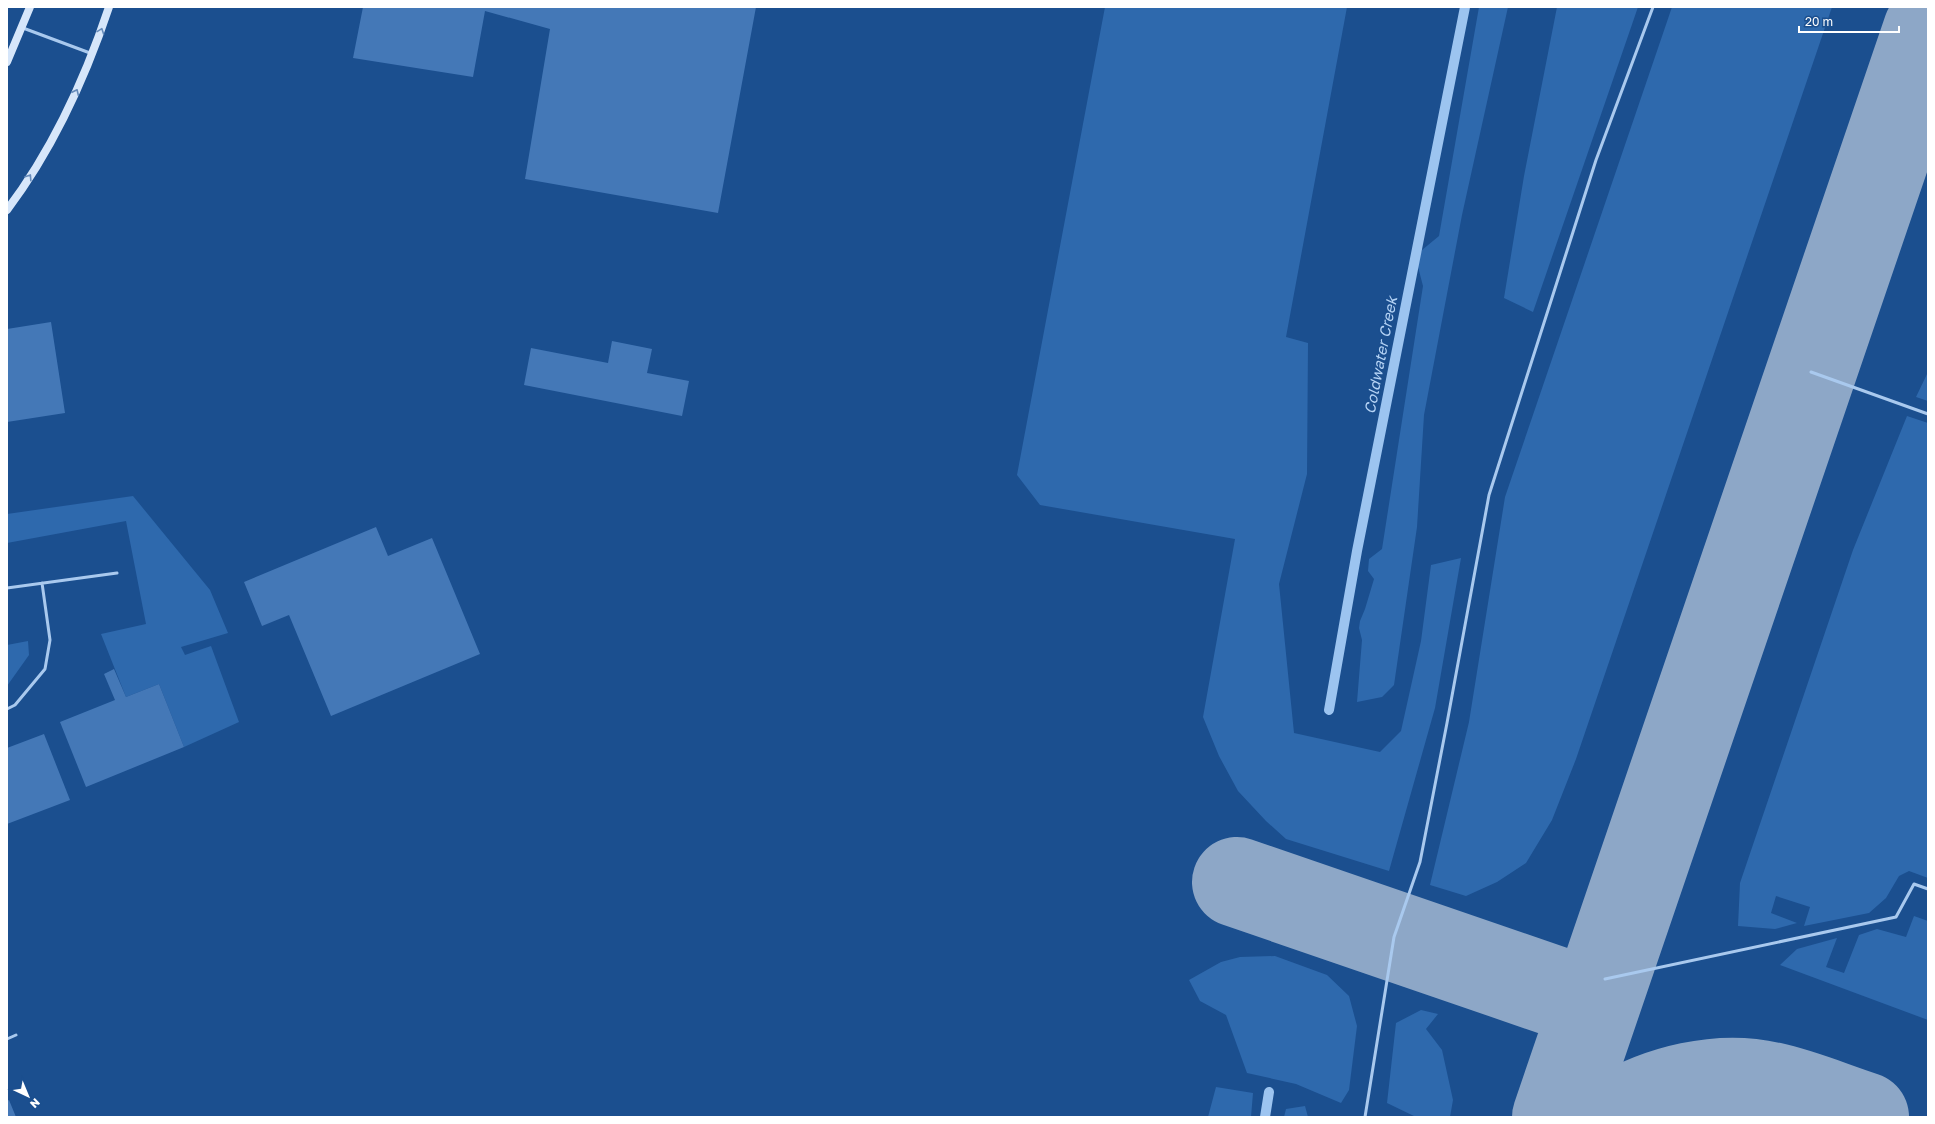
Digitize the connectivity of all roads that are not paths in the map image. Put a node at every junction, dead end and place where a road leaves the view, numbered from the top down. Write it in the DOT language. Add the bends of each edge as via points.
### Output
graph roads {
  1 [pos="30,7"];
  2 [pos="109,7"];
  3 [pos="1652,7"];
  4 [pos="22,28"];
  5 [pos="92,54"];
  6 [pos="7,62"];
  7 [pos="7,210"];
  8 [pos="1811,372"];
  9 [pos="1928,414"];
  10 [pos="117,573"];
  11 [pos="42,583"];
  12 [pos="7,588"];
  13 [pos="7,709"];
  14 [pos="1928,889"];
  15 [pos="1605,979"];
  16 [pos="16,1035"];
  17 [pos="7,1039"];
  18 [pos="1365,1117"];
  1 -- 4 [label="street"];
  5 -- 2 [label="street, one-way"];
  3 -- 18 [label="lane" via="1596,160 1489,495 1420,862 1394,937"];
  4 -- 5 [label="lane"];
  4 -- 6 [label="street"];
  7 -- 5 [label="street, one-way" via="59,127"];
  8 -- 9 [label="lane"];
  10 -- 11 [label="lane"];
  11 -- 12 [label="lane"];
  11 -- 13 [label="lane" via="50,640 45,669 15,705"];
  14 -- 15 [label="lane" via="1914,884 1896,917"];
  16 -- 17 [label="lane"];
}
